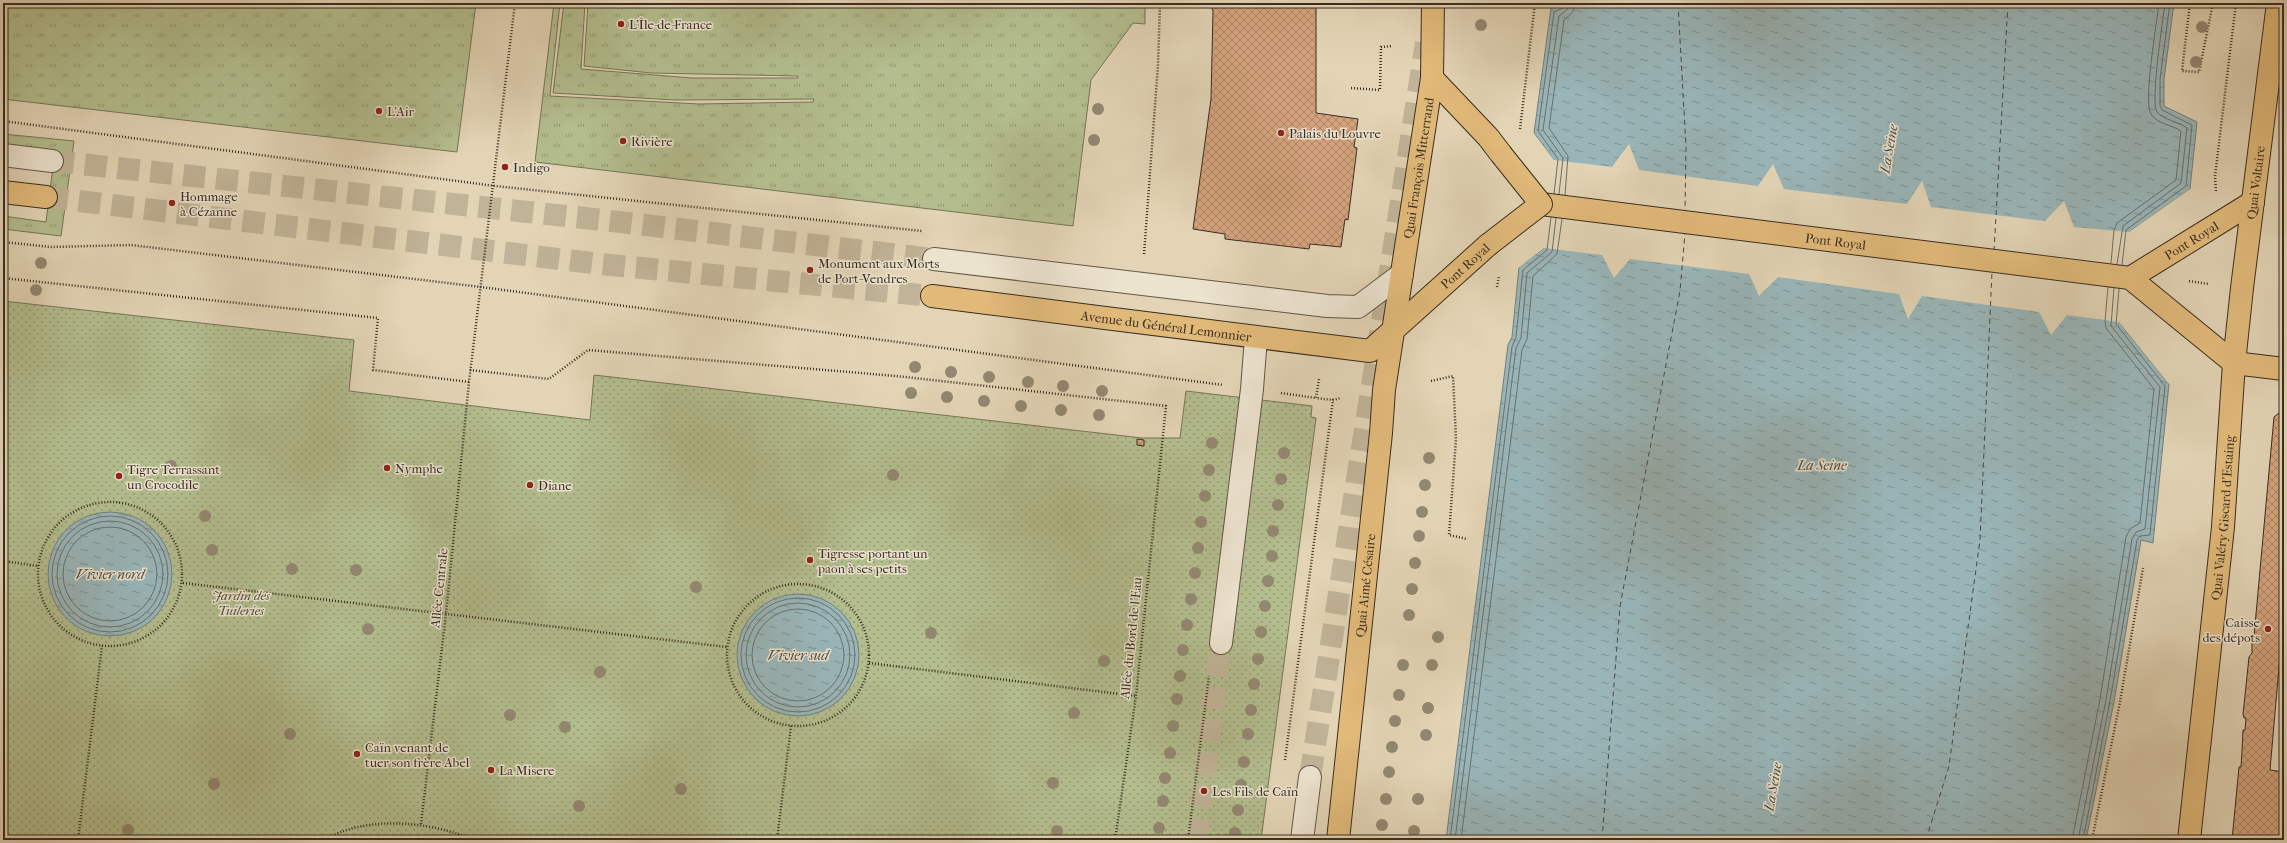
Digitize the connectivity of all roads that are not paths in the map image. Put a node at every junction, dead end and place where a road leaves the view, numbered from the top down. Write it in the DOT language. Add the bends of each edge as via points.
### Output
graph roads {
  1 [pos="1433,3"];
  2 [pos="2278,3"];
  3 [pos="1432,78"];
  4 [pos="3,155"];
  5 [pos="52,161"];
  6 [pos="3,192"];
  7 [pos="46,197"];
  8 [pos="2253,202"];
  9 [pos="1541,204"];
  10 [pos="934,259"];
  11 [pos="1402,274"];
  12 [pos="2130,278"];
  13 [pos="932,296"];
  14 [pos="1393,332"];
  15 [pos="1256,338"];
  16 [pos="2234,363"];
  17 [pos="2284,369"];
  18 [pos="1221,643"];
  19 [pos="1310,777"];
  20 [pos="2185,837"];
  21 [pos="1302,840"];
  22 [pos="1338,840"];
  1 -- 3 [label="main road, Quai François Mitterrand"];
  2 -- 8 [label="main road, Quai Voltaire"];
  3 -- 9 [label="main road, bridge" via="1488,137"];
  3 -- 11 [label="main road, Quai François Mitterrand"];
  4 -- 5 [label="lane"];
  6 -- 7 [label="main road"];
  8 -- 12 [label="main road, Pont Royal"];
  8 -- 16 [label="main road, Quai Voltaire"];
  9 -- 12 [label="main road, Pont Royal"];
  9 -- 14 [label="main road, Pont Royal, bridge" via="1488,245"];
  10 -- 11 [label="lane" via="1327,306 1358,307"];
  11 -- 14 [label="main road, Quai François Mitterrand"];
  12 -- 16 [label="main road"];
  13 -- 15 [label="main road, Avenue du Général Lemonnier"];
  14 -- 15 [label="main road, Avenue du Général Lemonnier" via="1370,351"];
  14 -- 22 [label="main road, Quai Aimé Césaire" via="1384,390"];
  15 -- 18 [label="lane"];
  16 -- 17 [label="main road"];
  16 -- 20 [label="main road, Quai Valéry Giscard d'Estaing" via="2224,527"];
  19 -- 21 [label="lane"];
}
